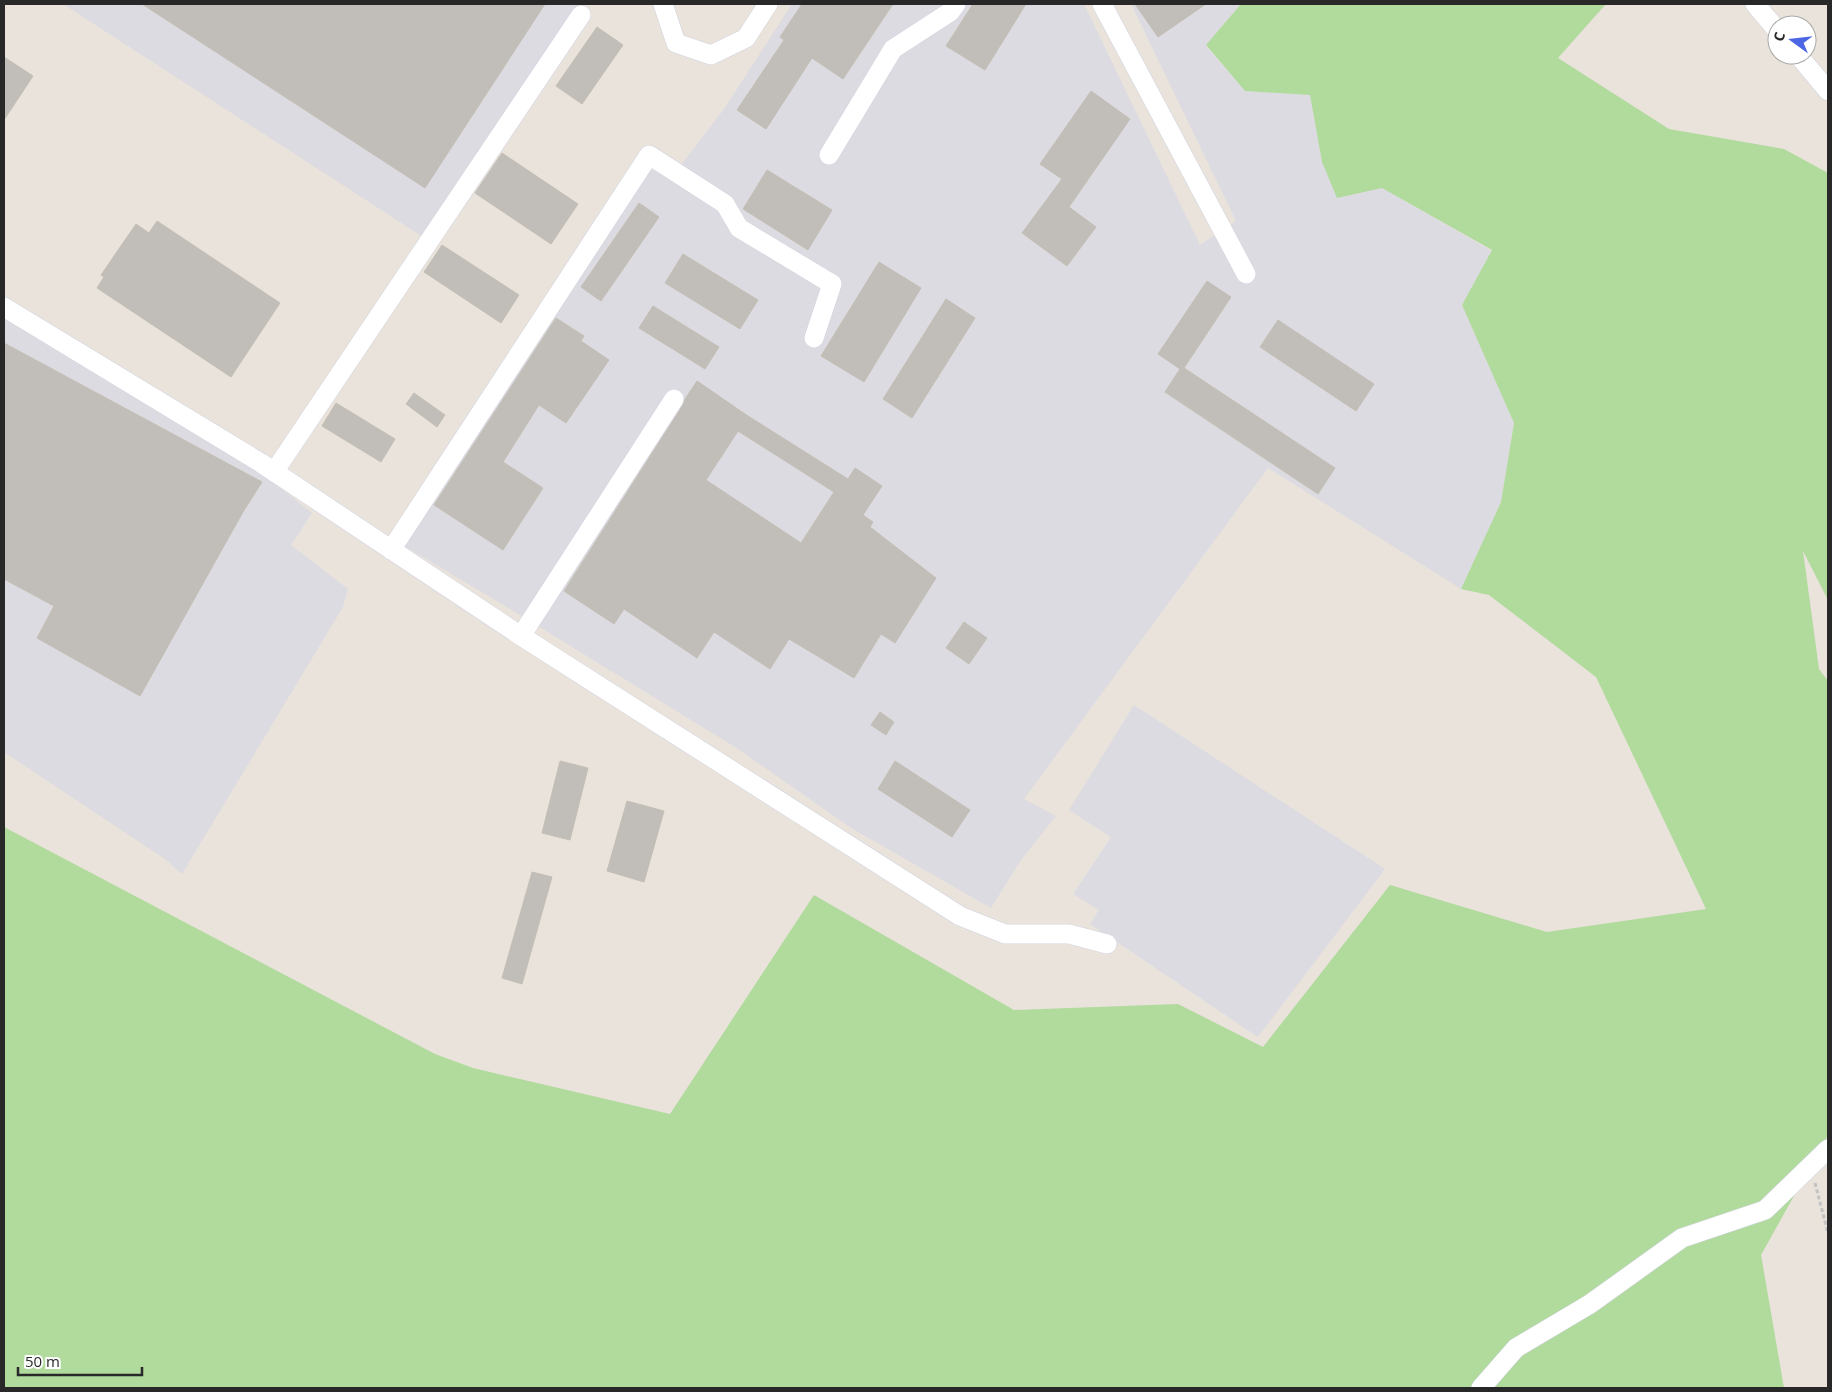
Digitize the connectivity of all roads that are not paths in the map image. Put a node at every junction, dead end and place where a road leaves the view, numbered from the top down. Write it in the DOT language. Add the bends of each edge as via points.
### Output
graph roads {
  1 [pos="663,4"];
  2 [pos="768,4"];
  3 [pos="956,4"];
  4 [pos="1102,4"];
  5 [pos="1755,4"];
  6 [pos="581,15"];
  7 [pos="1767,18"];
  8 [pos="1806,65"];
  9 [pos="1828,91"];
  10 [pos="829,155"];
  11 [pos="1246,274"];
  12 [pos="4,307"];
  13 [pos="814,338"];
  14 [pos="674,399"];
  15 [pos="274,472"];
  16 [pos="391,550"];
  17 [pos="521,636"];
  18 [pos="1107,944"];
  19 [pos="1828,1149"];
  20 [pos="1481,1388"];
  1 -- 2 [label="street" via="676,43 711,55 746,38"];
  3 -- 10 [label="street" via="950,12 893,49"];
  4 -- 11 [label="street"];
  5 -- 7 [label="street"];
  6 -- 15 [label="street"];
  8 -- 9 [label="street"];
  12 -- 15 [label="street"];
  13 -- 16 [label="street" via="832,284 740,228 725,204 649,156"];
  14 -- 17 [label="street"];
  15 -- 16 [label="street"];
  16 -- 17 [label="street"];
  17 -- 18 [label="street" via="960,916 1006,934 1069,934"];
  19 -- 20 [label="street" via="1765,1210 1682,1238 1590,1304 1516,1348"];
}
